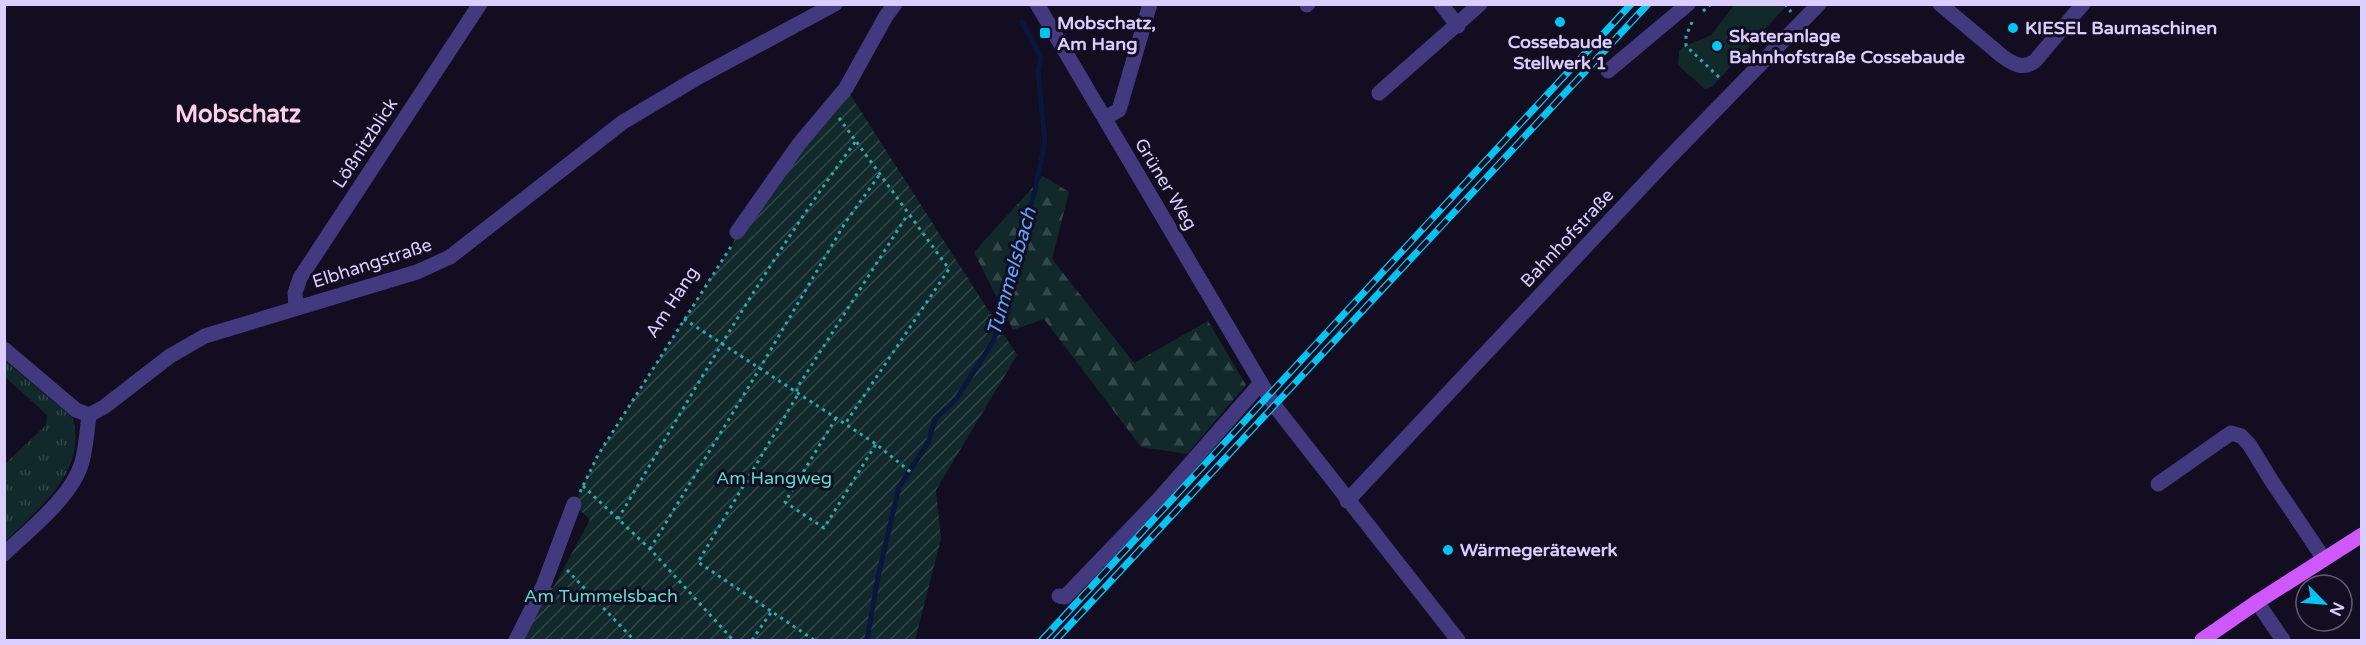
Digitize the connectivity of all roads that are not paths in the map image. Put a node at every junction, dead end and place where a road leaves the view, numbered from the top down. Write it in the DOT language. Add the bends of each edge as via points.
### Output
graph roads {
  1 [pos="480,4"];
  2 [pos="834,4"];
  3 [pos="895,4"];
  4 [pos="1037,4"];
  5 [pos="1150,4"];
  6 [pos="1441,4"];
  7 [pos="1480,4"];
  8 [pos="1688,4"];
  9 [pos="1819,4"];
  10 [pos="1940,4"];
  11 [pos="2083,4"];
  12 [pos="1458,26"];
  13 [pos="1608,70"];
  14 [pos="1379,93"];
  15 [pos="1105,118"];
  16 [pos="737,232"];
  17 [pos="296,308"];
  18 [pos="4,349"];
  19 [pos="1261,383"];
  20 [pos="89,416"];
  21 [pos="2158,484"];
  22 [pos="1347,501"];
  23 [pos="574,504"];
  24 [pos="2361,535"];
  25 [pos="4,554"];
  26 [pos="2324,559"];
  27 [pos="1059,597"];
  28 [pos="2257,602"];
  29 [pos="516,640"];
  30 [pos="1458,640"];
  31 [pos="2202,640"];
  32 [pos="2283,640"];
  1 -- 17 [label="street, Lößnitzblick" via="300,278"];
  2 -- 17 [label="street, Elbhangstraße" via="623,122 450,257 417,272"];
  3 -- 16 [label="street" via="846,88 799,144"];
  4 -- 15 [label="street, Grüner Weg"];
  5 -- 15 [label="street" via="1119,110"];
  6 -- 12 [label="street"];
  7 -- 12 [label="street"];
  8 -- 13 [label="street"];
  9 -- 22 [label="street, Bahnhofstraße"];
  10 -- 11 [label="street" via="2002,56 2029,66"];
  12 -- 14 [label="street"];
  15 -- 19 [label="street, Grüner Weg"];
  17 -- 20 [label="street, Elbhangstraße" via="188,344"];
  18 -- 20 [label="street" via="76,410"];
  19 -- 22 [label="street, Grüner Weg"];
  19 -- 27 [label="street" via="1151,508 1065,597"];
  20 -- 25 [label="street" via="81,464 72,483"];
  21 -- 26 [label="street" via="2231,433 2241,436"];
  22 -- 30 [label="street, Grüner Weg"];
  23 -- 29 [label="street" via="544,584"];
  24 -- 26 [label="main road"];
  26 -- 28 [label="main road"];
  28 -- 31 [label="main road"];
  28 -- 32 [label="street"];
}
